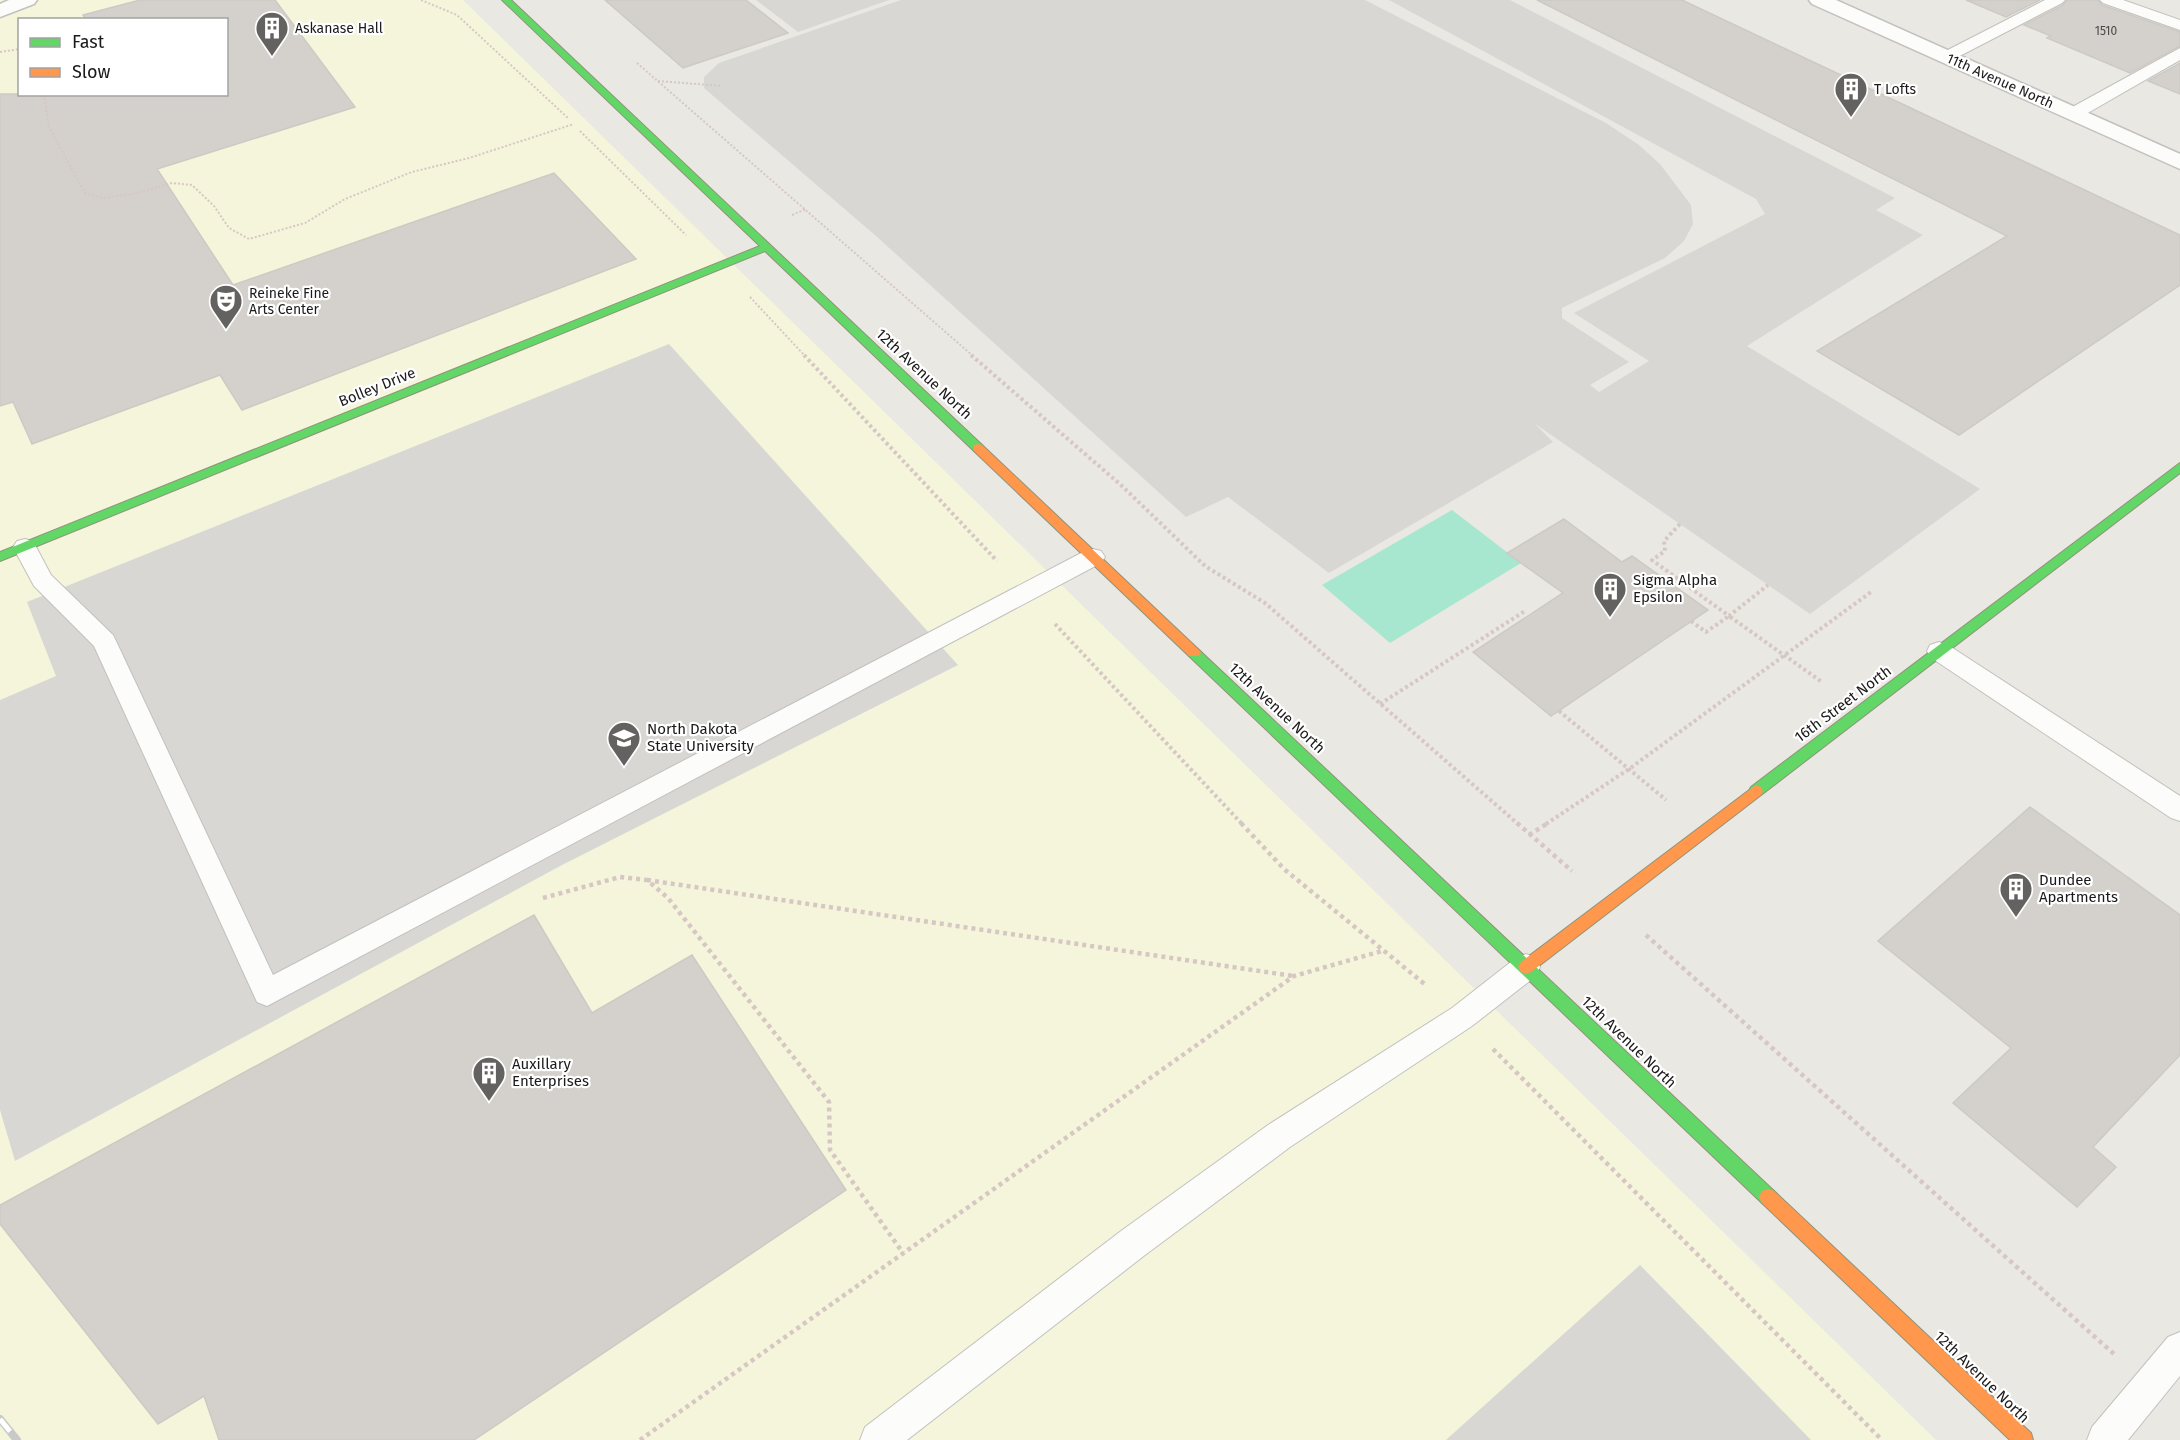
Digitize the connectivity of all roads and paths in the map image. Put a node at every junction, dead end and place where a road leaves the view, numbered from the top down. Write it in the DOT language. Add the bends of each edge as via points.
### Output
graph roads {
  1 [pos="27,0"];
  2 [pos="421,0"];
  3 [pos="506,0"];
  4 [pos="1820,0"];
  5 [pos="2057,0"];
  6 [pos="2108,0"];
  7 [pos="0,11"];
  8 [pos="2180,25"];
  9 [pos="18,49"];
  10 [pos="0,52"];
  11 [pos="2180,53"];
  12 [pos="1946,57"];
  13 [pos="632,59"];
  14 [pos="657,81"];
  15 [pos="722,86"];
  16 [pos="44,96"];
  17 [pos="2073,114"];
  18 [pos="574,124"];
  19 [pos="2180,162"];
  20 [pos="767,248"];
  21 [pos="718,267"];
  22 [pos="2180,467"];
  23 [pos="1680,524"];
  24 [pos="25,547"];
  25 [pos="0,557"];
  26 [pos="1093,557"];
  27 [pos="1768,585"];
  28 [pos="1026,592"];
  29 [pos="1871,592"];
  30 [pos="1525,611"];
  31 [pos="1729,616"];
  32 [pos="1691,621"];
  33 [pos="1939,651"];
  34 [pos="1784,656"];
  35 [pos="1380,704"];
  36 [pos="1559,711"];
  37 [pos="1629,769"];
  38 [pos="2180,810"];
  39 [pos="1529,835"];
  40 [pos="647,880"];
  41 [pos="536,900"];
  42 [pos="1610,903"];
  43 [pos="1383,950"];
  44 [pos="1526,967"];
  45 [pos="1294,976"];
  46 [pos="1461,1017"];
  47 [pos="903,1253"];
  48 [pos="2180,1349"];
  49 [pos="2149,1385"];
  50 [pos="640,1440"];
  51 [pos="878,1440"];
  52 [pos="1882,1440"];
  53 [pos="2024,1440"];
  54 [pos="2105,1440"];
  1 -- 7 [label="street"];
  2 -- 18 [label="path" via="457,15"];
  3 -- 20 [label="main road, 12th Avenue North"];
  4 -- 12 [label="street, 11th Avenue North"];
  5 -- 12 [label="lane"];
  6 -- 8 [label="lane"];
  9 -- 10 [label="path"];
  11 -- 17 [label="lane"];
  12 -- 17 [label="street, 11th Avenue North"];
  13 -- 14 [label="path"];
  14 -- 15 [label="path"];
  14 -- 35 [label="path" via="1122,486 1204,566 1265,603"];
  16 -- 18 [label="path" via="49,127 85,193 104,198 172,183 192,185 229,228 249,239 305,223 345,199 412,172"];
  17 -- 19 [label="street, 11th Avenue North"];
  18 -- 21 [label="path"];
  20 -- 21 [label="main road, Bolley Drive"];
  20 -- 26 [label="main road, 12th Avenue North"];
  21 -- 24 [label="main road, Bolley Drive"];
  21 -- 28 [label="path"];
  22 -- 33 [label="main road, 16th Street North"];
  23 -- 31 [label="path" via="1665,541 1665,551 1652,560"];
  24 -- 25 [label="main road, Bolley Drive"];
  24 -- 28 [label="lane" via="42,580 104,641 267,993"];
  26 -- 28 [label="lane"];
  26 -- 44 [label="main road, 12th Avenue North"];
  27 -- 31 [label="path"];
  28 -- 43 [label="path" via="1284,869"];
  29 -- 34 [label="path"];
  30 -- 35 [label="path"];
  31 -- 32 [label="path" via="1706,632"];
  31 -- 34 [label="path"];
  33 -- 38 [label="lane"];
  33 -- 42 [label="main road, 16th Street North"];
  34 -- 37 [label="path"];
  35 -- 39 [label="path"];
  36 -- 37 [label="path"];
  37 -- 39 [label="path"];
  39 -- 42 [label="path"];
  40 -- 41 [label="path" via="621,877"];
  40 -- 45 [label="path"];
  40 -- 47 [label="path" via="668,898 829,1102 830,1150"];
  42 -- 44 [label="main road, 16th Street North"];
  42 -- 49 [label="path"];
  43 -- 45 [label="path"];
  43 -- 46 [label="path"];
  44 -- 46 [label="lane"];
  44 -- 53 [label="main road, 12th Avenue North"];
  45 -- 47 [label="path"];
  46 -- 51 [label="lane" via="1279,1136"];
  46 -- 52 [label="path"];
  47 -- 50 [label="path"];
  48 -- 49 [label="lane"];
  49 -- 54 [label="lane"];
}
